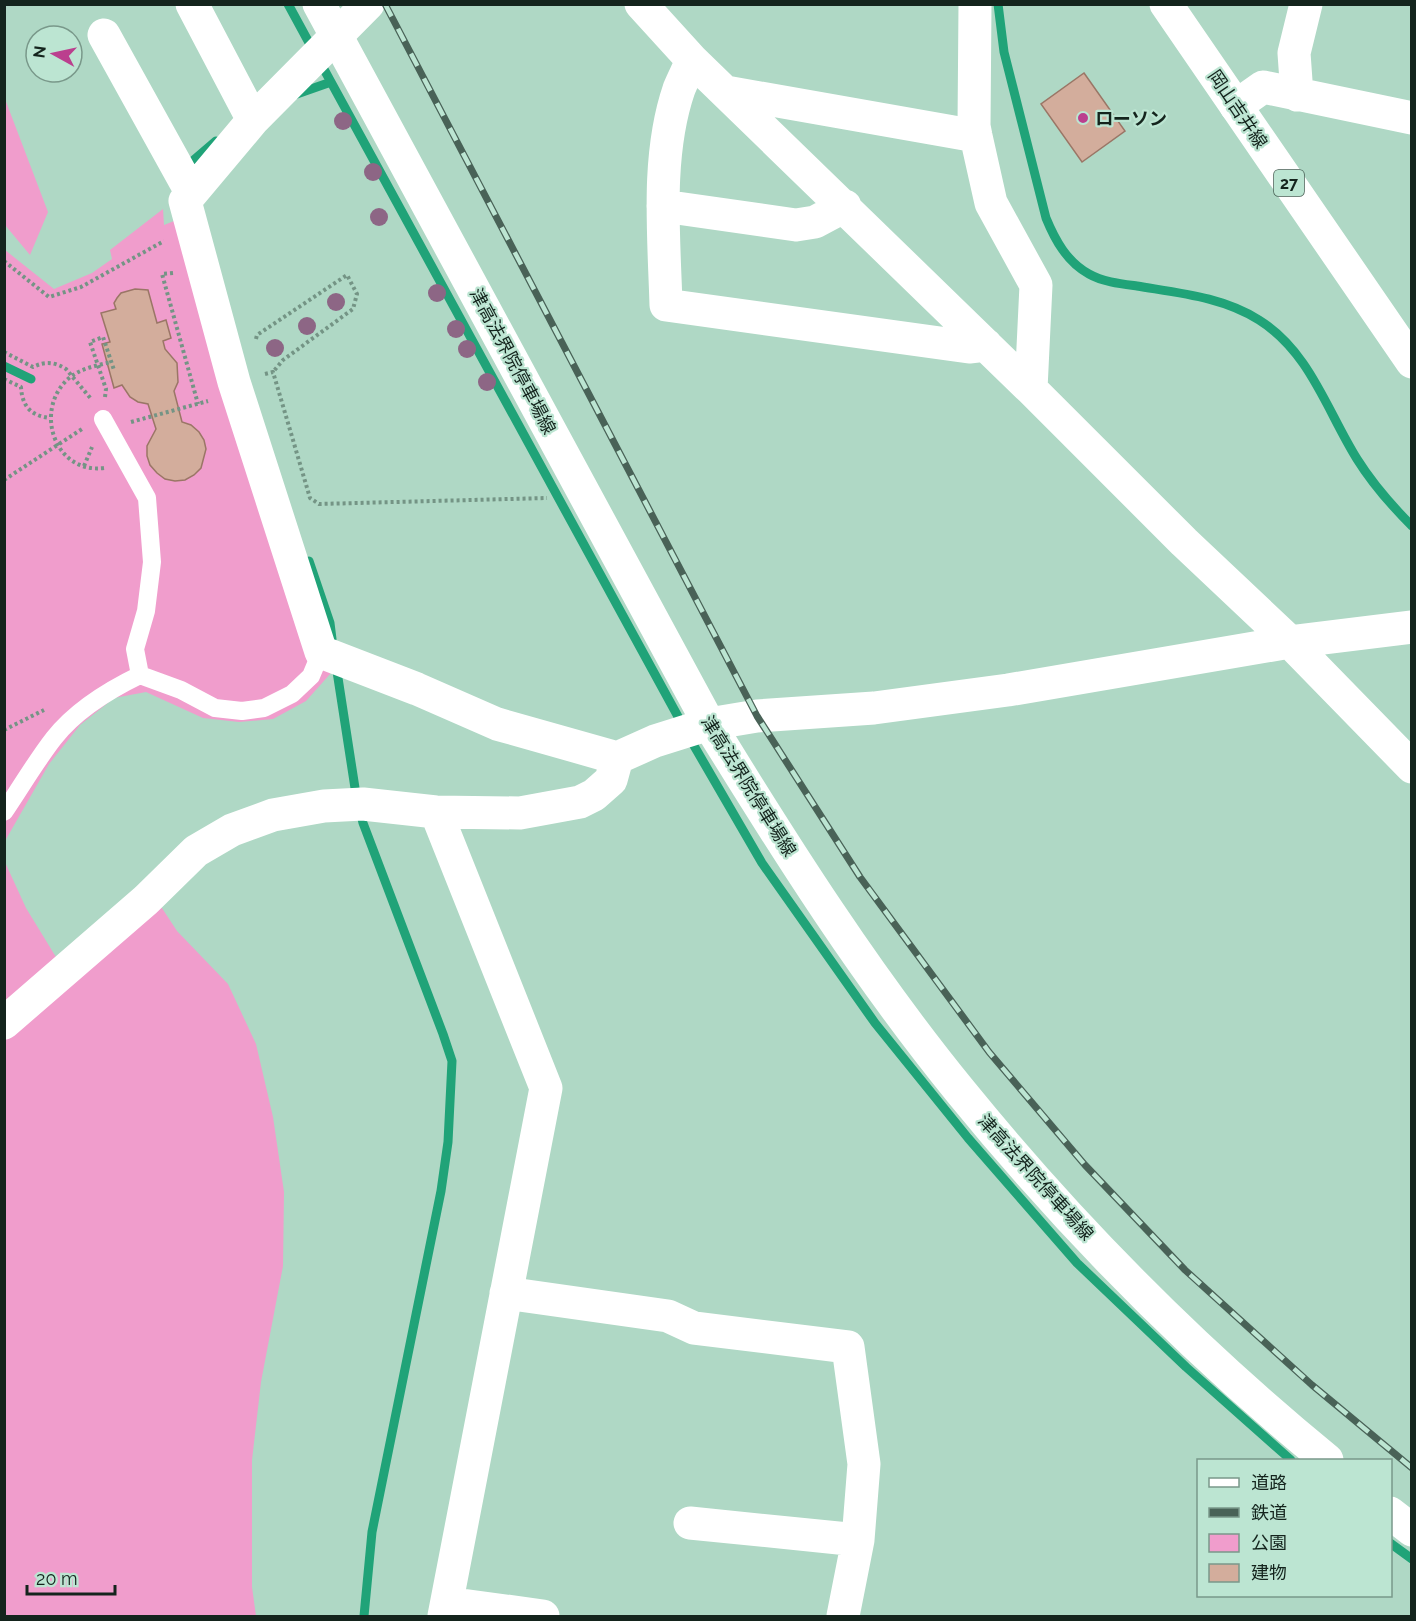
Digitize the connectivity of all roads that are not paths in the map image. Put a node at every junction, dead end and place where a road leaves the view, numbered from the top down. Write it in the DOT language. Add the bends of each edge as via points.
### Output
graph roads {
  1 [pos="192,4"];
  2 [pos="319,4"];
  3 [pos="368,4"];
  4 [pos="641,4"];
  5 [pos="975,4"];
  6 [pos="1166,4"];
  7 [pos="1306,4"];
  8 [pos="104,35"];
  9 [pos="323,49"];
  10 [pos="692,60"];
  11 [pos="726,92"];
  12 [pos="1297,95"];
  13 [pos="1236,106"];
  14 [pos="1412,118"];
  15 [pos="253,120"];
  16 [pos="976,136"];
  17 [pos="191,192"];
  18 [pos="663,206"];
  19 [pos="845,206"];
  20 [pos="987,345"];
  21 [pos="1412,362"];
  22 [pos="1031,389"];
  23 [pos="103,419"];
  24 [pos="1412,627"];
  25 [pos="1290,642"];
  26 [pos="330,656"];
  27 [pos="140,675"];
  28 [pos="693,729"];
  29 [pos="617,758"];
  30 [pos="1412,767"];
  31 [pos="4,812"];
  32 [pos="436,812"];
  33 [pos="4,1023"];
  34 [pos="506,1293"];
  35 [pos="1325,1459"];
  36 [pos="690,1523"];
  37 [pos="858,1540"];
  38 [pos="445,1610"];
  39 [pos="543,1617"];
  40 [pos="843,1617"];
  1 -- 15 [label="street"];
  2 -- 9 [label="street, 津高法界院停車場線"];
  3 -- 9 [label="street"];
  4 -- 10 [label="street"];
  5 -- 16 [label="street"];
  6 -- 13 [label="street, 岡山吉井線 / 27"];
  7 -- 12 [label="street" via="1294,53"];
  8 -- 17 [label="street"];
  9 -- 15 [label="street"];
  9 -- 28 [label="street, 津高法界院停車場線"];
  10 -- 11 [label="street"];
  10 -- 18 [label="street" via="679,90 668,139"];
  11 -- 16 [label="street"];
  11 -- 19 [label="street"];
  12 -- 13 [label="street" via="1263,87"];
  12 -- 14 [label="street"];
  13 -- 21 [label="street, 岡山吉井線 / 27"];
  15 -- 17 [label="street"];
  16 -- 22 [label="street" via="991,203 1036,285"];
  17 -- 26 [label="street" via="185,201 238,393"];
  18 -- 19 [label="street" via="796,225 815,222"];
  18 -- 20 [label="street" via="666,305 969,347"];
  19 -- 20 [label="street"];
  20 -- 22 [label="street"];
  22 -- 25 [label="street"];
  23 -- 27 [label="lane" via="147,498 152,562 146,611 135,649"];
  24 -- 25 [label="street"];
  25 -- 28 [label="street" via="1008,690 874,708 757,716"];
  25 -- 30 [label="street"];
  26 -- 27 [label="lane" via="291,694 264,708 242,711 215,708"];
  26 -- 29 [label="street" via="497,724"];
  27 -- 31 [label="lane" via="83,709 55,737"];
  28 -- 29 [label="street"];
  28 -- 35 [label="street, 津高法界院停車場線" via="771,825 903,1017 1039,1184 1212,1359"];
  29 -- 32 [label="street" via="611,780 580,802 520,813"];
  32 -- 33 [label="street" via="324,806 273,815 232,830 196,851 146,900"];
  32 -- 34 [label="street" via="546,1088"];
  34 -- 37 [label="street" via="669,1316 694,1328 848,1347 864,1464"];
  34 -- 38 [label="street"];
  36 -- 37 [label="street"];
  37 -- 40 [label="street"];
  38 -- 39 [label="street"];
}
